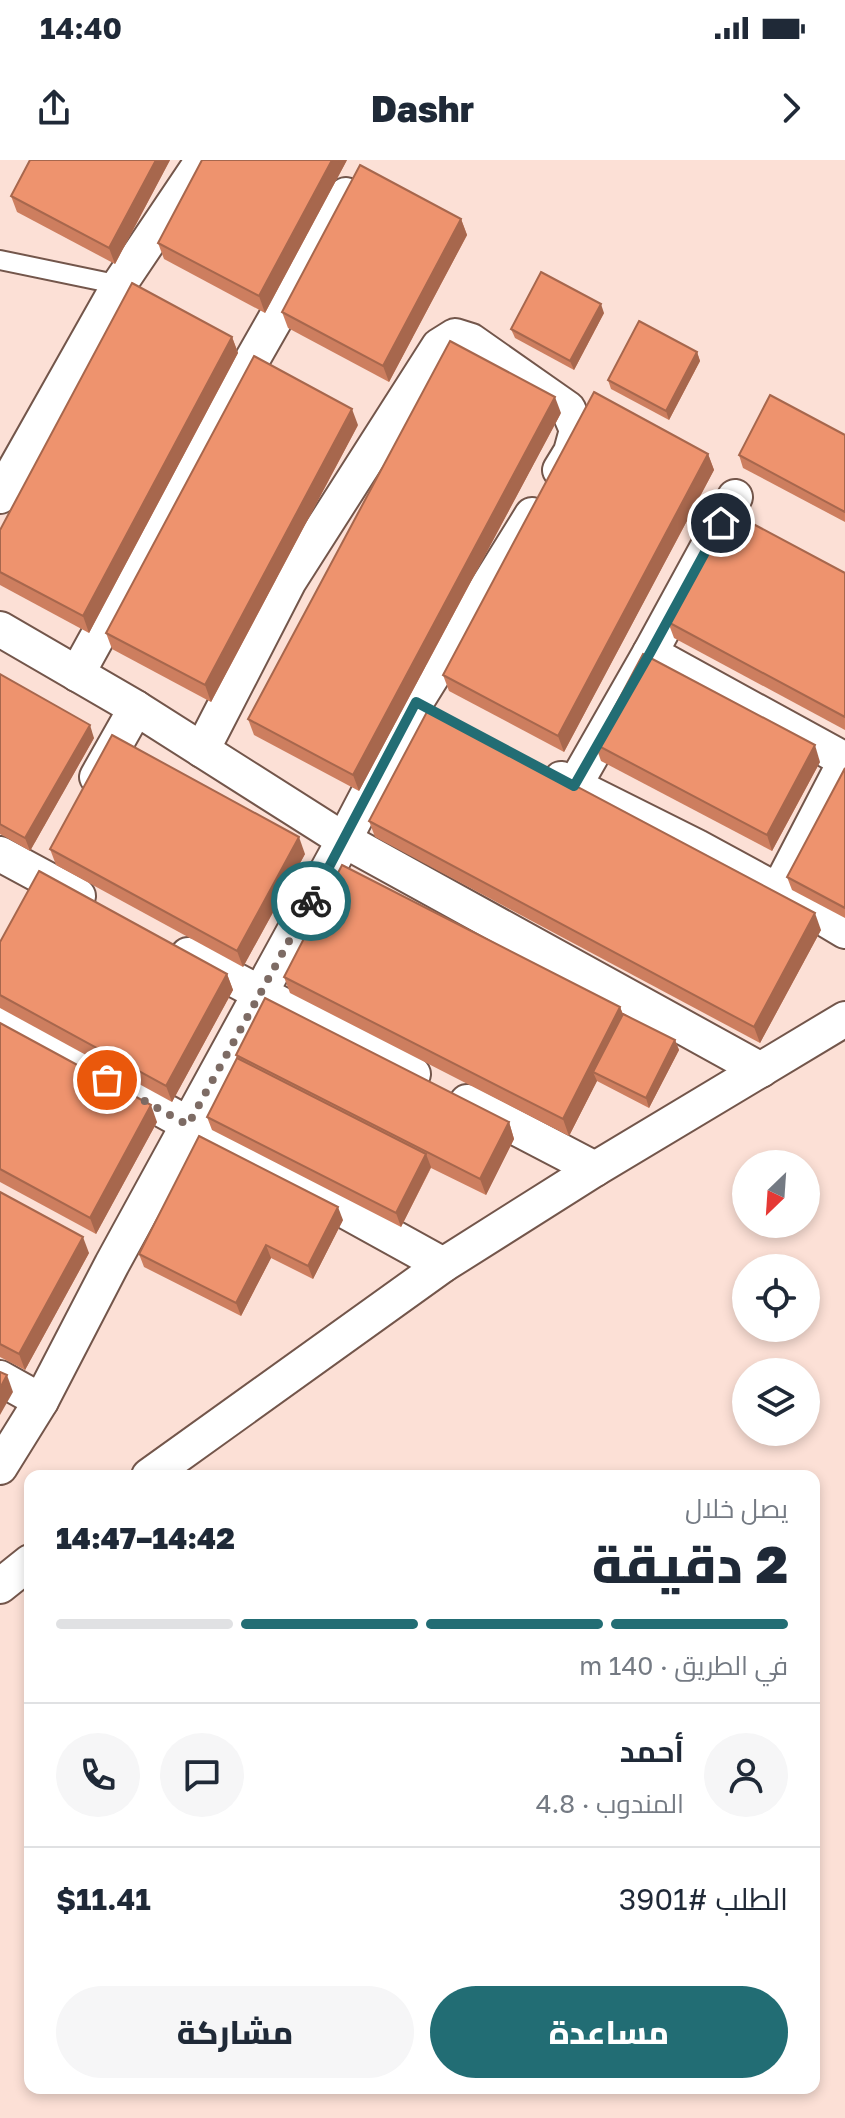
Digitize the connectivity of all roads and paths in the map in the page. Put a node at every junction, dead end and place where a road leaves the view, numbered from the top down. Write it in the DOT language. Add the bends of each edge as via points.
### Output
graph roads {
  1 [pos="203,160"];
  2 [pos="358,174"];
  3 [pos="0,260"];
  4 [pos="131,289"];
  5 [pos="0,496"];
  6 [pos="735,497"];
  7 [pos="0,629"];
  8 [pos="650,653"];
  9 [pos="77,674"];
  10 [pos="136,708"];
  11 [pos="202,750"];
  12 [pos="845,761"];
  13 [pos="534,765"];
  14 [pos="574,786"];
  15 [pos="85,799"];
  16 [pos="344,840"];
  17 [pos="0,854"];
  18 [pos="778,891"];
  19 [pos="110,913"];
  20 [pos="845,931"];
  21 [pos="165,943"];
  22 [pos="261,994"];
  23 [pos="845,1019"];
  24 [pos="0,1020"];
  25 [pos="761,1070"];
  26 [pos="188,1125"];
  27 [pos="595,1169"];
  28 [pos="443,1265"];
  29 [pos="0,1378"];
  30 [pos="41,1401"];
  31 [pos="0,1467"];
  32 [pos="157,1470"];
  33 [pos="24,1567"];
  34 [pos="0,1586"];
  1 -- 4 [label="street"];
  2 -- 9 [label="street" via="246,353"];
  3 -- 4 [label="lane"];
  4 -- 5 [label="street"];
  6 -- 8 [label="street"];
  7 -- 9 [label="street"];
  8 -- 12 [label="street"];
  8 -- 14 [label="street"];
  9 -- 10 [label="street"];
  10 -- 11 [label="street"];
  10 -- 15 [label="street"];
  11 -- 16 [label="street"];
  11 -- 16 [label="street" via="289,581 439,346 455,336 471,341 568,409 577,430 571,452 429,709"];
  12 -- 18 [label="street"];
  13 -- 14 [label="street"];
  14 -- 18 [label="street" via="694,854"];
  16 -- 22 [label="street"];
  16 -- 25 [label="street" via="626,984"];
  17 -- 19 [label="street"];
  18 -- 20 [label="street"];
  21 -- 22 [label="street"];
  22 -- 26 [label="street"];
  22 -- 27 [label="street"];
  23 -- 25 [label="street"];
  24 -- 26 [label="street"];
  25 -- 27 [label="street"];
  26 -- 28 [label="street"];
  26 -- 30 [label="street" via="100,1257"];
  27 -- 28 [label="street"];
  28 -- 32 [label="street"];
  29 -- 30 [label="street"];
  30 -- 31 [label="street"];
  33 -- 34 [label="street"];
}
